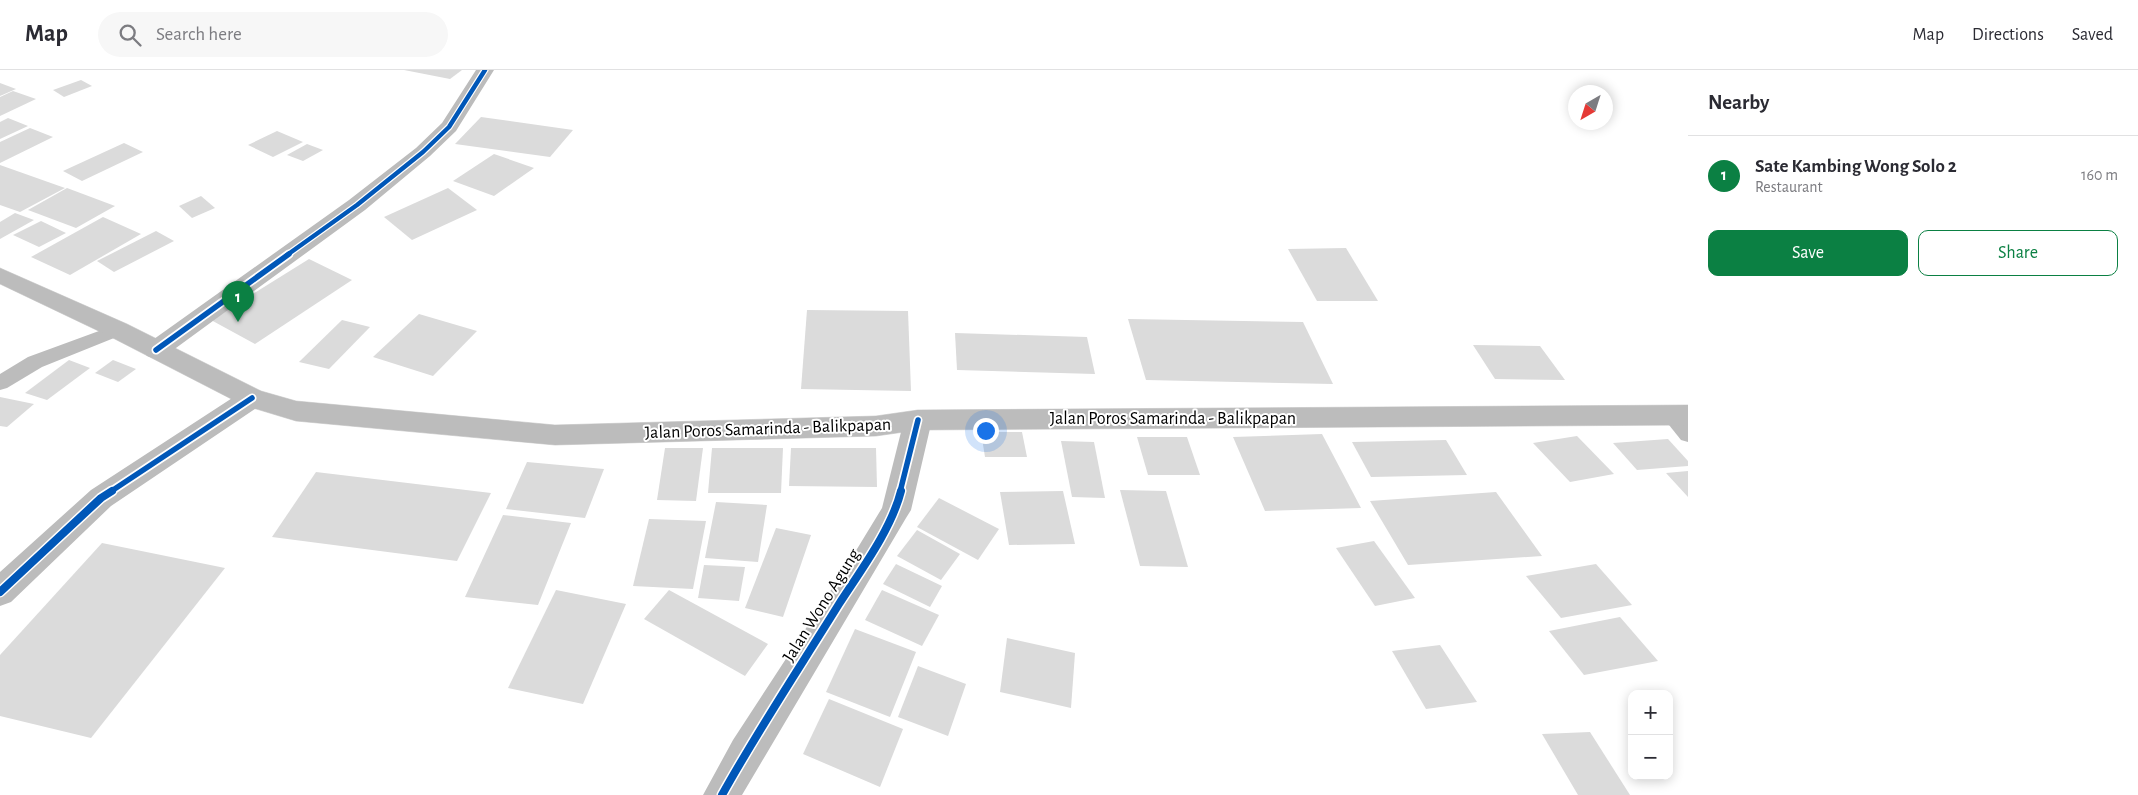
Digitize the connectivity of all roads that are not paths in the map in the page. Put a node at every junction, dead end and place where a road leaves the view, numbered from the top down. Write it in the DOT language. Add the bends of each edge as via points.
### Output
graph roads {
  1 [pos="485,70"];
  2 [pos="0,275"];
  3 [pos="118,330"];
  4 [pos="156,350"];
  5 [pos="0,383"];
  6 [pos="252,398"];
  7 [pos="1679,415"];
  8 [pos="918,420"];
  9 [pos="1688,435"];
  10 [pos="0,592"];
  11 [pos="722,795"];
  1 -- 4 [label="main road" via="449,127 423,152 357,205"];
  2 -- 3 [label="main road, Jalan Poros Samarinda - Balikpapan"];
  3 -- 4 [label="main road, Jalan Poros Samarinda - Balikpapan"];
  3 -- 5 [label="lane" via="35,362"];
  4 -- 6 [label="main road, Jalan Poros Samarinda - Balikpapan"];
  6 -- 8 [label="main road, Jalan Poros Samarinda - Balikpapan" via="296,411 555,435 876,426"];
  6 -- 10 [label="main road" via="101,498"];
  7 -- 8 [label="main road, Jalan Poros Samarinda - Balikpapan"];
  7 -- 9 [label="lane"];
  8 -- 11 [label="main road, Jalan Wono Agung" via="896,510"];
}
